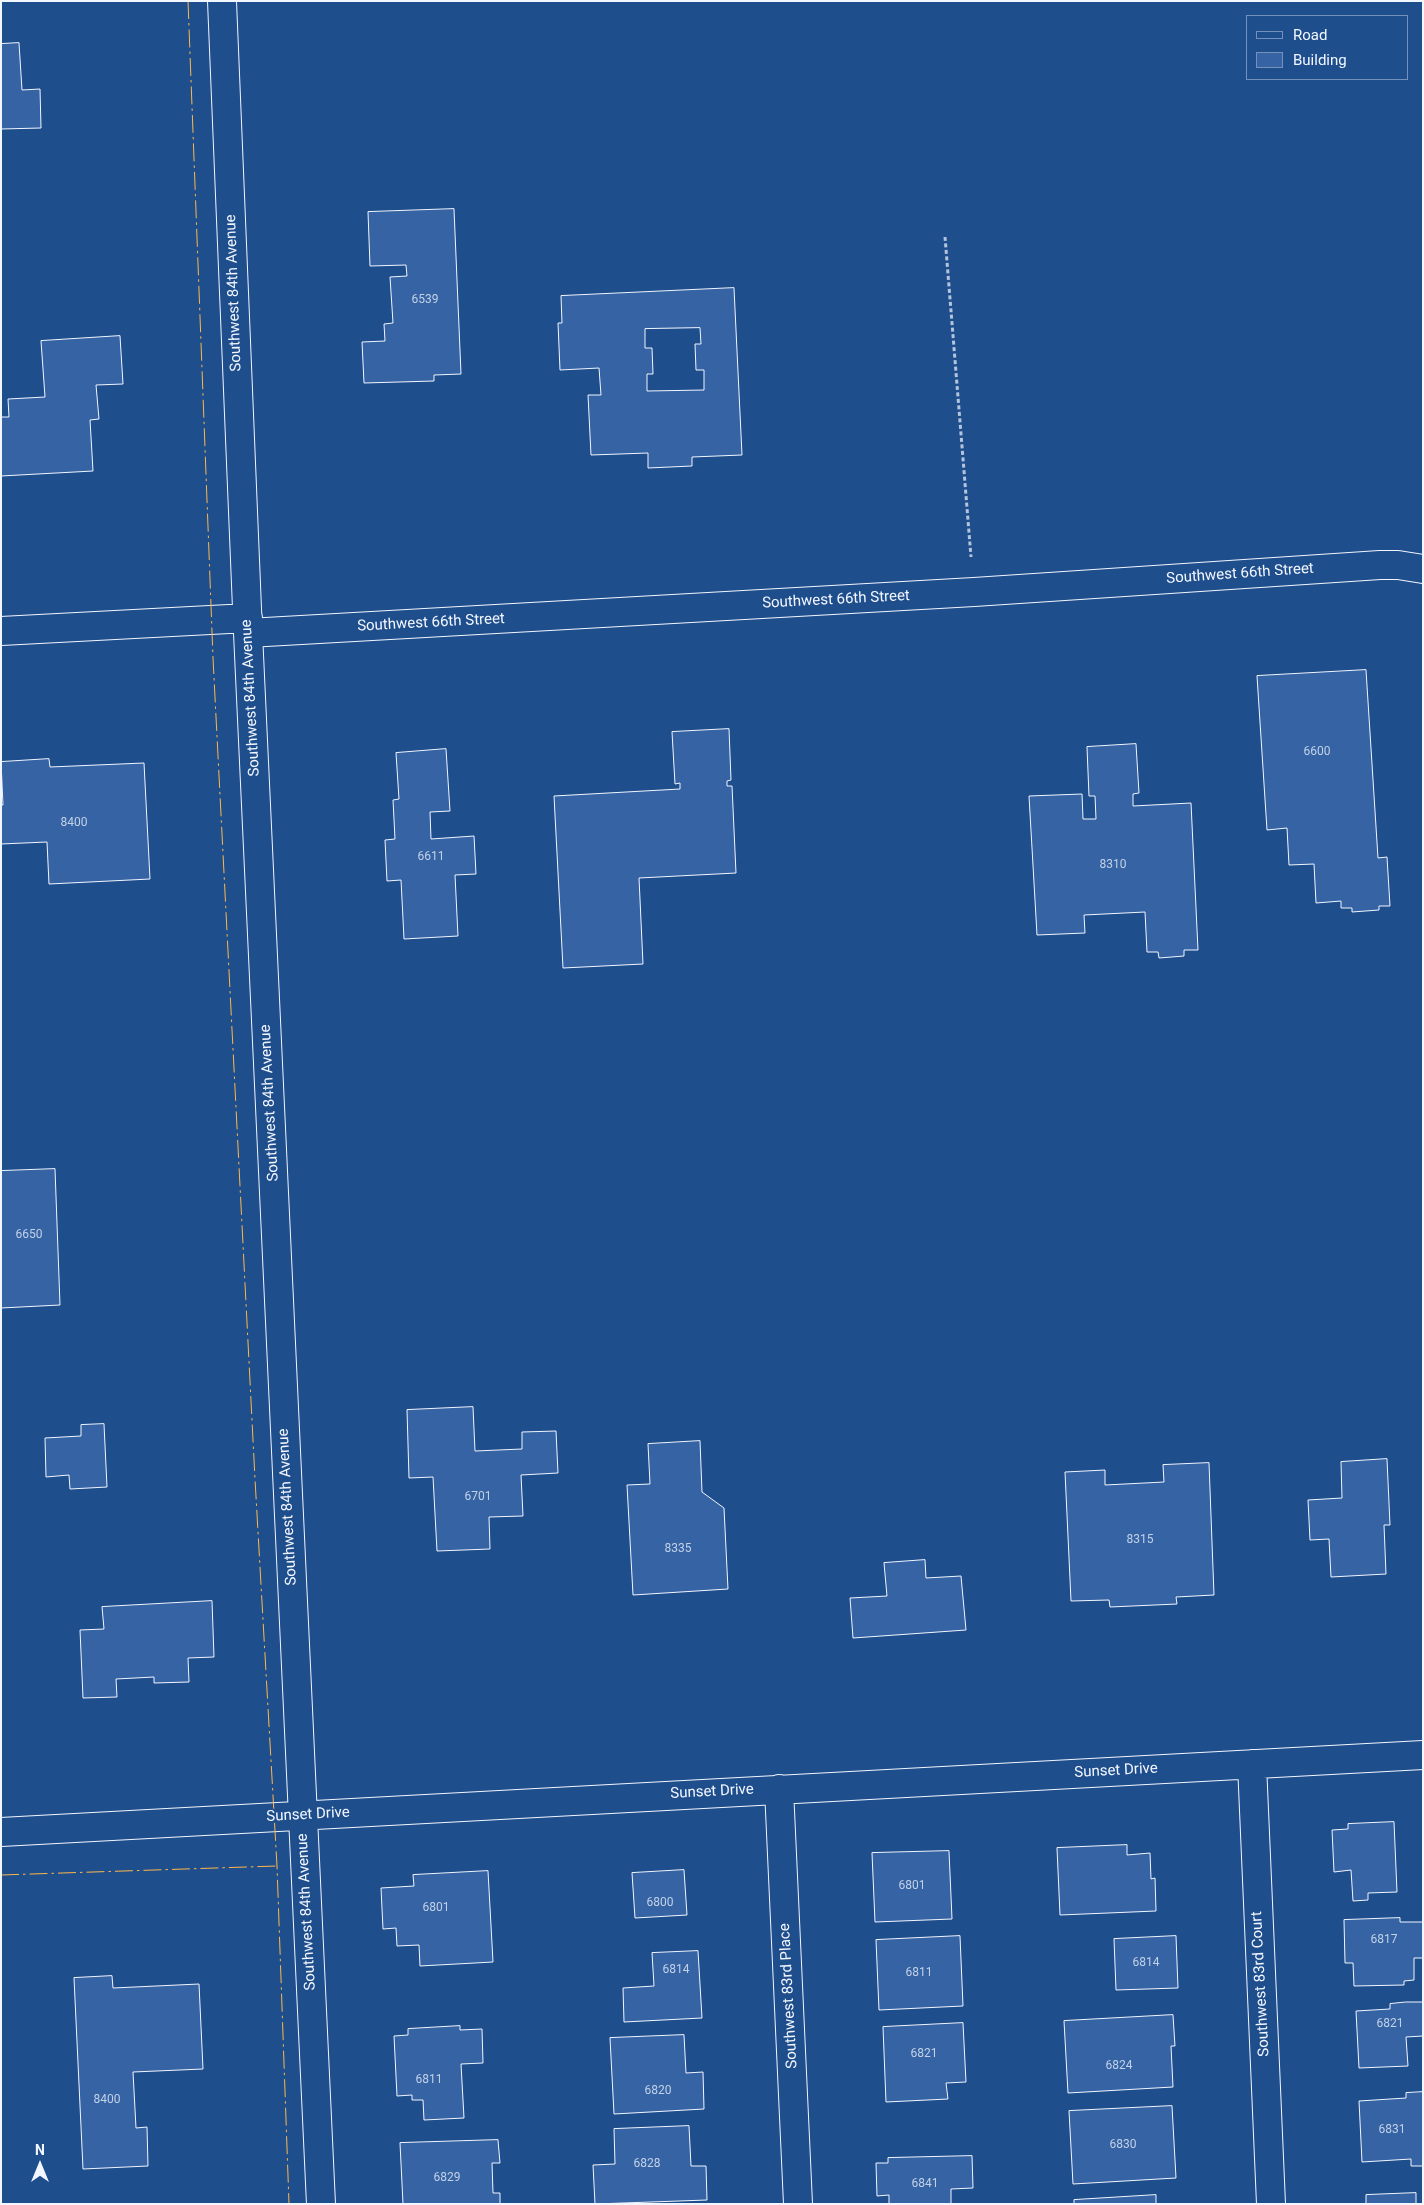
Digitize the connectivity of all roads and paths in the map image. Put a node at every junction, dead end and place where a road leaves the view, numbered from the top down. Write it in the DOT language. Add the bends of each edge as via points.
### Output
graph roads {
  1 [pos="222,1"];
  2 [pos="945,237"];
  3 [pos="1423,569"];
  4 [pos="974,592"];
  5 [pos="248,626"];
  6 [pos="1,631"];
  7 [pos="1423,1755"];
  8 [pos="1252,1764"];
  9 [pos="779,1788"];
  10 [pos="303,1816"];
  11 [pos="1,1832"];
  12 [pos="320,2204"];
  13 [pos="798,2204"];
  14 [pos="1271,2204"];
  1 -- 5 [label="street, Southwest 84th Avenue"];
  2 -- 4 [label="path"];
  3 -- 4 [label="street, Southwest 66th Street" via="1380,565"];
  4 -- 5 [label="street, Southwest 66th Street"];
  5 -- 6 [label="street, Southwest 66th Street"];
  5 -- 10 [label="street, Southwest 84th Avenue"];
  7 -- 8 [label="street, Sunset Drive"];
  8 -- 9 [label="street, Sunset Drive"];
  8 -- 14 [label="street, Southwest 83rd Court"];
  9 -- 10 [label="street, Sunset Drive"];
  9 -- 13 [label="street, Southwest 83rd Place"];
  10 -- 11 [label="street, Sunset Drive"];
  10 -- 12 [label="street, Southwest 84th Avenue"];
}
